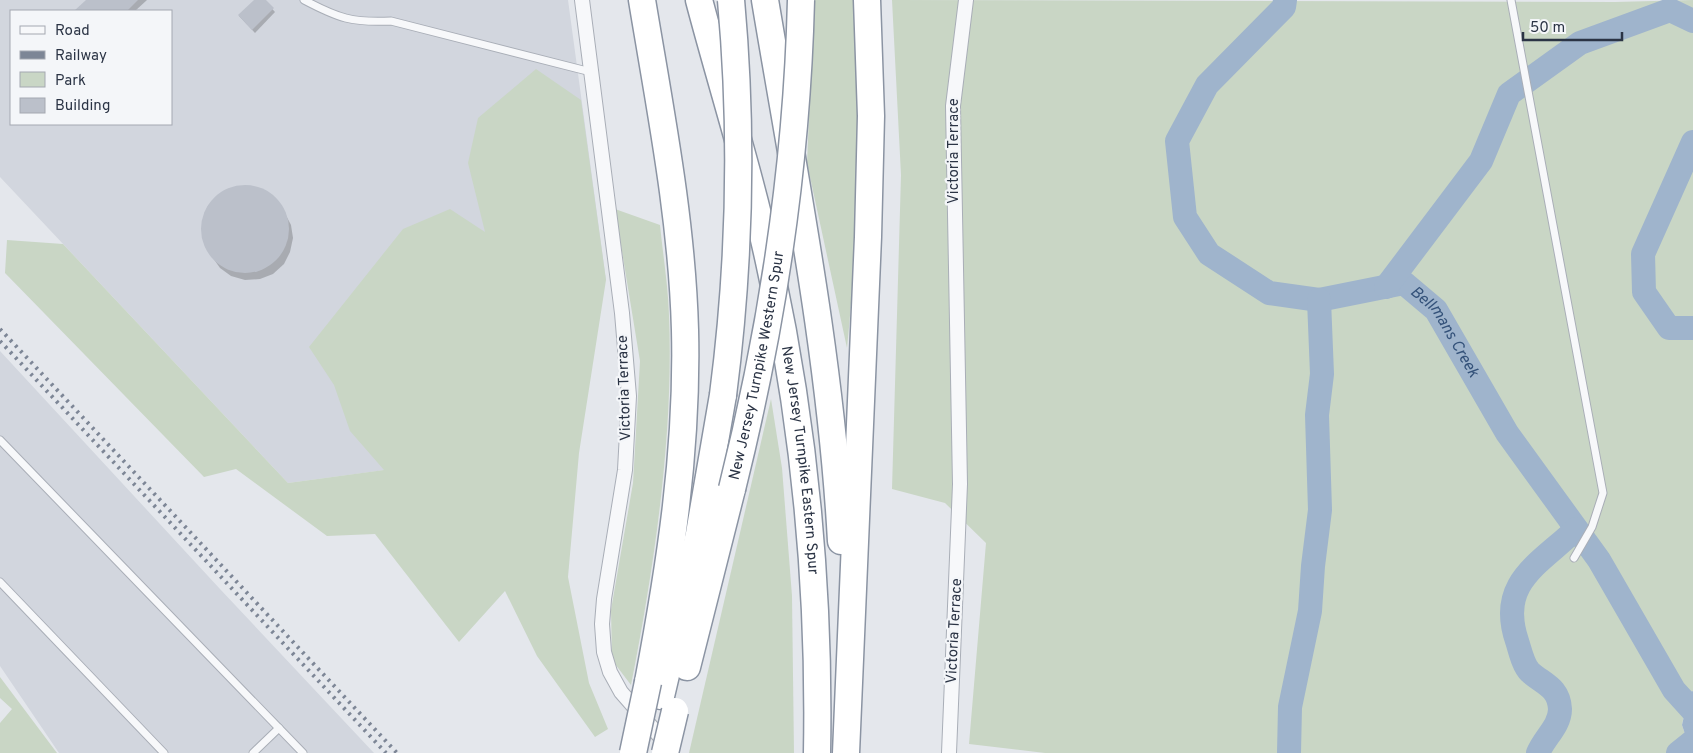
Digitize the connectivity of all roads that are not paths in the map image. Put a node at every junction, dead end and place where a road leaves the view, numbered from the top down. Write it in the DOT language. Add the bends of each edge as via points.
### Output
graph roads {
  1 [pos="304,0"];
  2 [pos="582,0"];
  3 [pos="642,0"];
  4 [pos="699,0"];
  5 [pos="731,0"];
  6 [pos="765,0"];
  7 [pos="801,0"];
  8 [pos="868,0"];
  9 [pos="966,0"];
  10 [pos="1511,0"];
  11 [pos="591,72"];
  12 [pos="0,440"];
  13 [pos="1574,558"];
  14 [pos="0,582"];
  15 [pos="851,654"];
  16 [pos="661,697"];
  17 [pos="278,728"];
  18 [pos="164,753"];
  19 [pos="253,753"];
  20 [pos="303,753"];
  21 [pos="633,753"];
  22 [pos="646,753"];
  23 [pos="665,753"];
  24 [pos="674,753"];
  25 [pos="818,753"];
  26 [pos="846,753"];
  27 [pos="949,753"];
  1 -- 11 [label="lane" via="333,16 362,22 391,21"];
  2 -- 11 [label="street, Victoria Terrace"];
  3 -- 16 [label="highway" via="661,113 680,268 685,363 679,483"];
  4 -- 25 [label="highway, New Jersey Turnpike Eastern Spur" via="760,223 793,389 811,536"];
  5 -- 16 [label="highway, New Jersey Turnpike Western Spur, bridge" via="737,89 738,183 734,296 723,395 699,534"];
  6 -- 15 [label="highway" via="822,344"];
  7 -- 16 [label="highway, New Jersey Turnpike Western Spur, bridge" via="794,123 780,251 759,373 732,490"];
  8 -- 15 [label="highway" via="869,201"];
  9 -- 27 [label="street, Victoria Terrace" via="953,106 960,484"];
  10 -- 13 [label="lane" via="1603,492 1592,527"];
  11 -- 24 [label="street, Victoria Terrace" via="622,314 628,396 625,470 604,599 604,652 621,692"];
  12 -- 17 [label="lane"];
  14 -- 18 [label="lane"];
  15 -- 26 [label="highway"];
  16 -- 21 [label="highway, bridge"];
  16 -- 22 [label="highway, New Jersey Turnpike Western Spur"];
  16 -- 23 [label="highway, New Jersey Turnpike Western Spur, bridge"];
  17 -- 19 [label="lane"];
  17 -- 20 [label="lane"];
}
